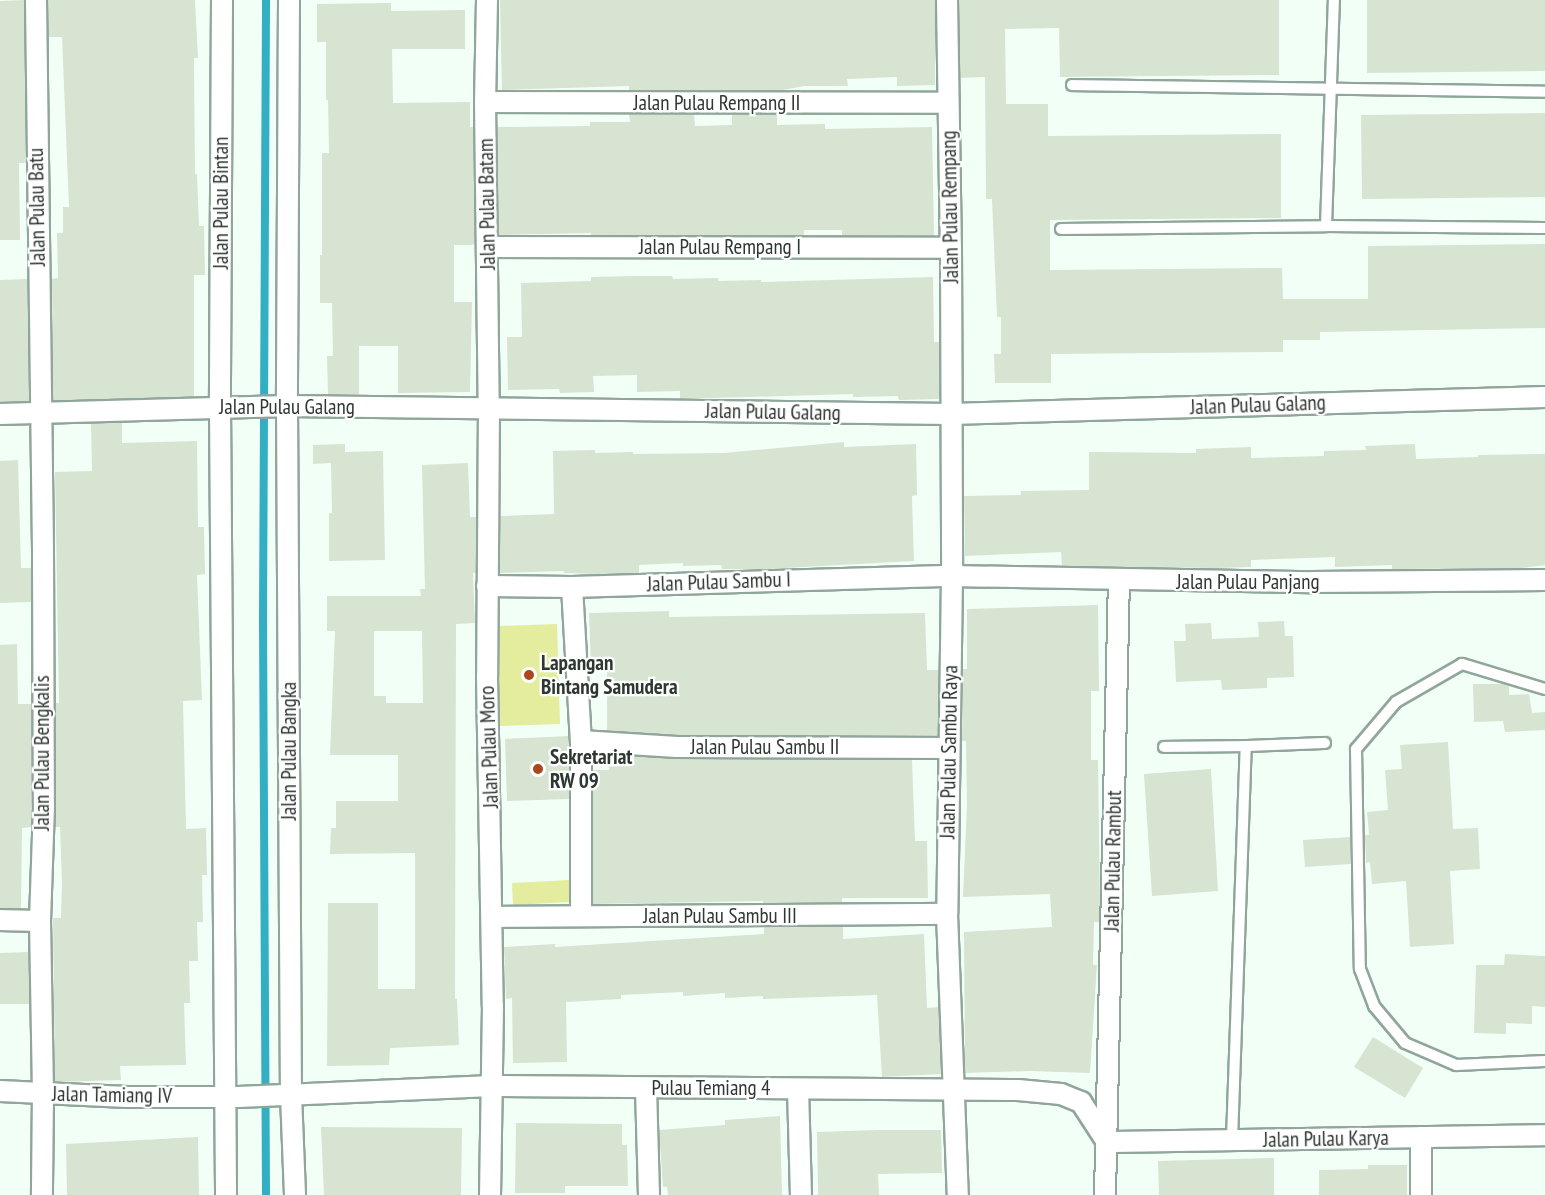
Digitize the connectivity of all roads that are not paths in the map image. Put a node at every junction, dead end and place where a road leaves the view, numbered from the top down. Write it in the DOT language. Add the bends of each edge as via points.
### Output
graph roads {
  1 [pos="36,0"];
  2 [pos="222,0"];
  3 [pos="289,0"];
  4 [pos="487,0"];
  5 [pos="947,0"];
  6 [pos="1334,0"];
  7 [pos="1072,85"];
  8 [pos="1331,90"];
  9 [pos="1545,92"];
  10 [pos="485,102"];
  11 [pos="948,103"];
  12 [pos="1326,226"];
  13 [pos="1545,228"];
  14 [pos="1061,229"];
  15 [pos="488,247"];
  16 [pos="951,248"];
  17 [pos="1545,397"];
  18 [pos="281,406"];
  19 [pos="229,407"];
  20 [pos="489,408"];
  21 [pos="39,413"];
  22 [pos="0,414"];
  23 [pos="950,414"];
  24 [pos="952,576"];
  25 [pos="1119,580"];
  26 [pos="1545,580"];
  27 [pos="487,585"];
  28 [pos="572,587"];
  29 [pos="1545,689"];
  30 [pos="581,741"];
  31 [pos="1325,743"];
  32 [pos="1246,746"];
  33 [pos="1164,747"];
  34 [pos="948,748"];
  35 [pos="947,915"];
  36 [pos="492,916"];
  37 [pos="581,916"];
  38 [pos="0,920"];
  39 [pos="40,921"];
  40 [pos="1545,1061"];
  41 [pos="492,1086"];
  42 [pos="646,1088"];
  43 [pos="798,1089"];
  44 [pos="952,1090"];
  45 [pos="0,1091"];
  46 [pos="44,1093"];
  47 [pos="286,1096"];
  48 [pos="231,1097"];
  49 [pos="1545,1135"];
  50 [pos="1421,1137"];
  51 [pos="1232,1140"];
  52 [pos="1107,1142"];
  53 [pos="42,1195"];
  54 [pos="226,1195"];
  55 [pos="295,1195"];
  56 [pos="490,1195"];
  57 [pos="649,1195"];
  58 [pos="801,1195"];
  59 [pos="958,1195"];
  60 [pos="1105,1195"];
  61 [pos="1421,1195"];
  1 -- 21 [label="street, Jalan Pulau Batu"];
  2 -- 19 [label="street, Jalan Pulau Bintan"];
  3 -- 18 [label="street"];
  4 -- 10 [label="street, Jalan Pulau Batam"];
  5 -- 11 [label="street, Jalan Pulau Rempang"];
  6 -- 8 [label="lane"];
  7 -- 8 [label="lane"];
  8 -- 9 [label="lane"];
  8 -- 12 [label="lane"];
  10 -- 11 [label="street, Jalan Pulau Rempang II"];
  10 -- 15 [label="street, Jalan Pulau Batam"];
  11 -- 16 [label="street, Jalan Pulau Rempang"];
  12 -- 13 [label="lane"];
  12 -- 14 [label="lane"];
  15 -- 16 [label="street, Jalan Pulau Rempang I"];
  15 -- 20 [label="street, Jalan Pulau Batam"];
  16 -- 23 [label="street, Jalan Pulau Rempang"];
  17 -- 23 [label="street, Jalan Pulau Galang"];
  18 -- 19 [label="street, Jalan Pulau Galang"];
  18 -- 20 [label="street, Jalan Pulau Galang"];
  18 -- 47 [label="street, Jalan Pulau Bangka"];
  19 -- 21 [label="street, Jalan Pulau Galang"];
  19 -- 48 [label="street"];
  20 -- 23 [label="street, Jalan Pulau Galang"];
  20 -- 27 [label="street, Jalan Pulau Moro"];
  21 -- 22 [label="street, Jalan Pulau Galang"];
  21 -- 39 [label="street, Jalan Pulau Bengkalis" via="44,806"];
  23 -- 24 [label="street, Jalan Pulau Sambu Raya"];
  24 -- 25 [label="street, Jalan Pulau Panjang"];
  24 -- 28 [label="street, Jalan Pulau Sambu I"];
  24 -- 34 [label="street, Jalan Pulau Sambu Raya"];
  25 -- 26 [label="street, Jalan Pulau Panjang"];
  25 -- 52 [label="street, Jalan Pulau Rambut"];
  27 -- 28 [label="street, Jalan Pulau Sambu I"];
  27 -- 36 [label="street, Jalan Pulau Moro"];
  28 -- 30 [label="street"];
  29 -- 40 [label="lane" via="1462,664 1396,702 1356,749 1360,969 1374,1006 1405,1043 1456,1065"];
  30 -- 34 [label="street, Jalan Pulau Sambu II" via="677,747"];
  30 -- 37 [label="street"];
  31 -- 32 [label="lane"];
  32 -- 33 [label="lane"];
  32 -- 51 [label="lane"];
  34 -- 35 [label="street, Jalan Pulau Sambu Raya"];
  35 -- 37 [label="street, Jalan Pulau Sambu III"];
  35 -- 44 [label="street, Jalan Pulau Sambu Raya"];
  36 -- 37 [label="street, Jalan Pulau Sambu III"];
  36 -- 41 [label="street, Jalan Pulau Moro"];
  38 -- 39 [label="street"];
  39 -- 46 [label="street, Jalan Pulau Bengkalis"];
  41 -- 42 [label="street, Pulau Temiang 4"];
  41 -- 47 [label="street, Pulau Temiang 4"];
  41 -- 56 [label="street, Jalan Pulau Moro"];
  42 -- 43 [label="street, Pulau Temiang 4"];
  42 -- 57 [label="street"];
  43 -- 44 [label="street, Pulau Temiang 4"];
  43 -- 58 [label="street"];
  44 -- 52 [label="street, Pulau Temiang 4" via="1061,1094 1081,1102"];
  44 -- 59 [label="street, Jalan Pulau Sambu Raya"];
  45 -- 46 [label="street, Jalan Tamiang IV"];
  46 -- 48 [label="street, Jalan Tamiang IV"];
  46 -- 53 [label="street, Jalan Pulau Bengkalis"];
  47 -- 48 [label="street, Jalan Tamiang IV"];
  47 -- 55 [label="street, Jalan Pulau Bangka"];
  48 -- 54 [label="street"];
  49 -- 50 [label="street, Jalan Pulau Karya"];
  50 -- 51 [label="street, Jalan Pulau Karya"];
  50 -- 61 [label="street"];
  51 -- 52 [label="street, Jalan Pulau Karya"];
  52 -- 60 [label="street, Jalan Pulau Rambut"];
}
